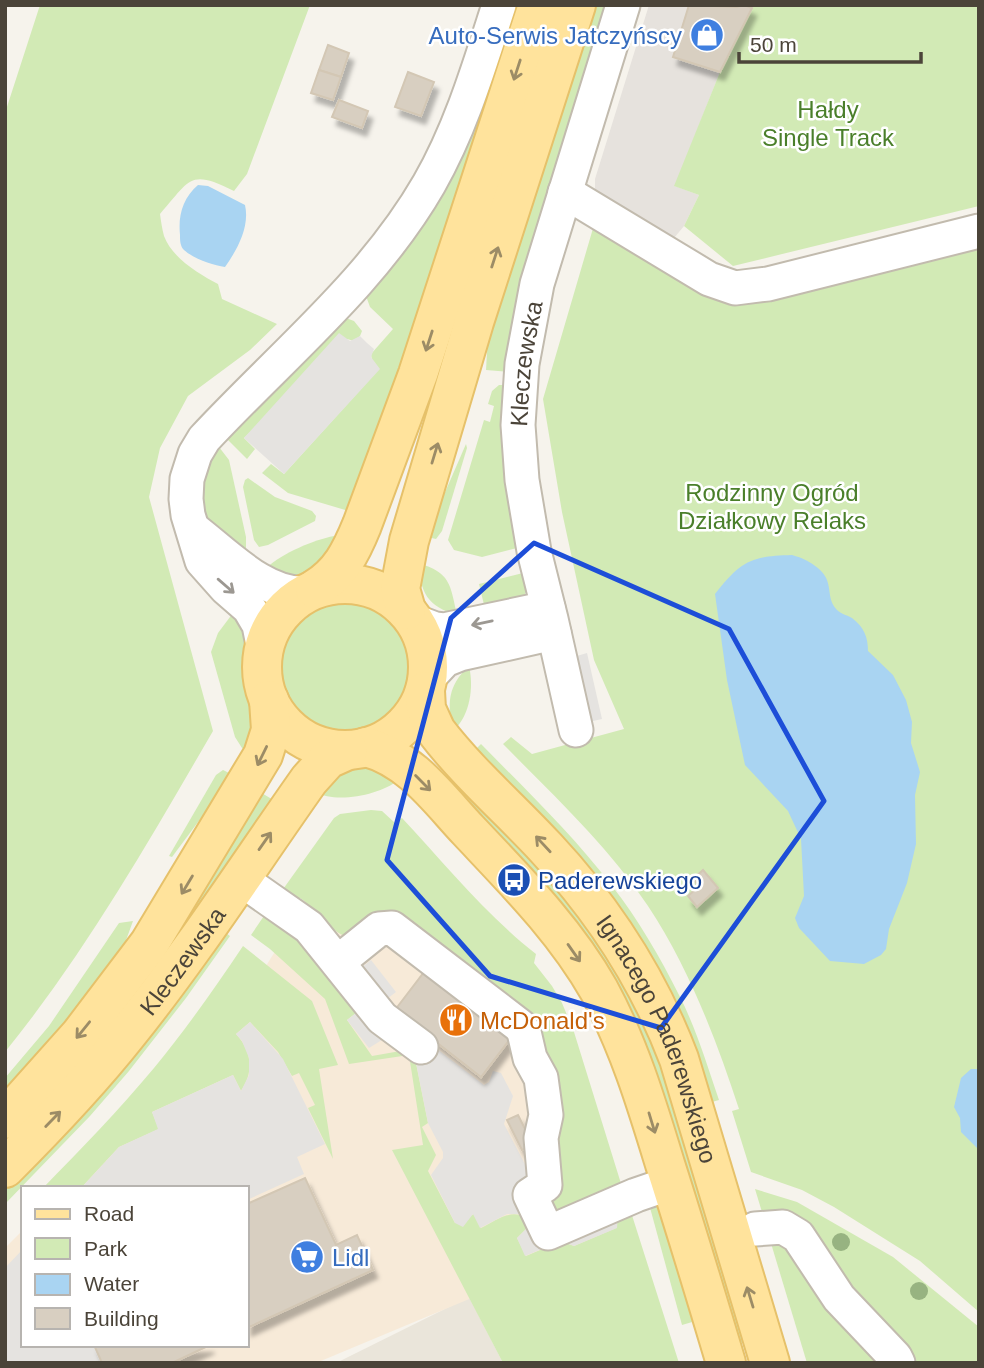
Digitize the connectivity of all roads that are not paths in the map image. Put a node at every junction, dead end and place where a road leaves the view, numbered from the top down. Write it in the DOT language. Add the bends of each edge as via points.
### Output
graph roads {
  1 [pos="499,5"];
  2 [pos="538,5"];
  3 [pos="576,5"];
  4 [pos="623,5"];
  5 [pos="565,192"];
  6 [pos="979,231"];
  7 [pos="193,529"];
  8 [pos="311,591"];
  9 [pos="410,615"];
  10 [pos="551,621"];
  11 [pos="264,650"];
  12 [pos="426,685"];
  13 [pos="269,700"];
  14 [pos="576,730"];
  15 [pos="357,749"];
  16 [pos="239,878"];
  17 [pos="338,962"];
  18 [pos="421,1047"];
  19 [pos="5,1119"];
  20 [pos="5,1168"];
  21 [pos="671,1183"];
  22 [pos="755,1229"];
  23 [pos="726,1363"];
  24 [pos="770,1363"];
  25 [pos="898,1363"];
  1 -- 7 [label="street" via="466,107 410,215 363,276 199,446 185,490"];
  2 -- 8 [label="main road, one-way" via="418,374 362,525 340,569"];
  9 -- 3 [label="main road, Kleczewska, one-way" via="402,600 401,576 415,518"];
  4 -- 5 [label="street, Kleczewska"];
  5 -- 6 [label="street" via="709,279 735,288 768,285"];
  5 -- 10 [label="street, Kleczewska" via="527,330 519,425 528,520"];
  7 -- 8 [label="street" via="263,583 289,593"];
  7 -- 11 [label="street, one-way" via="202,561 255,616"];
  8 -- 9 [label="main road" via="343,584 371,587 396,600"];
  8 -- 11 [label="main road" via="284,611"];
  10 -- 9 [label="street, one-way" via="444,630"];
  9 -- 12 [label="main road" via="428,654"];
  10 -- 12 [label="street" via="445,660"];
  10 -- 14 [label="street, Kleczewska"];
  11 -- 13 [label="main road" via="262,676"];
  12 -- 15 [label="main road" via="409,721 382,741"];
  24 -- 12 [label="main road, Ignacego Paderewskiego, one-way" via="678,1059 642,977 565,868 444,742 429,719"];
  13 -- 15 [label="main road" via="295,734 321,746"];
  13 -- 19 [label="main road, Kleczewska, one-way" via="271,730 263,755 173,907 93,1018"];
  16 -- 15 [label="main road, Kleczewska, one-way" via="320,766"];
  15 -- 21 [label="main road, Ignacego Paderewskiego, one-way" via="390,755 410,769 529,895 581,963 621,1037"];
  16 -- 17 [label="street" via="309,927"];
  20 -- 16 [label="main road, Kleczewska, one-way" via="128,1034"];
  17 -- 18 [label="street" via="382,1018"];
  17 -- 21 [label="street" via="379,929 392,929 520,1026 541,1078 546,1115 541,1138 545,1185 530,1195 548,1233"];
  21 -- 23 [label="main road, Ignacego Paderewskiego"];
  22 -- 25 [label="street" via="783,1227 798,1236 839,1298"];
}
